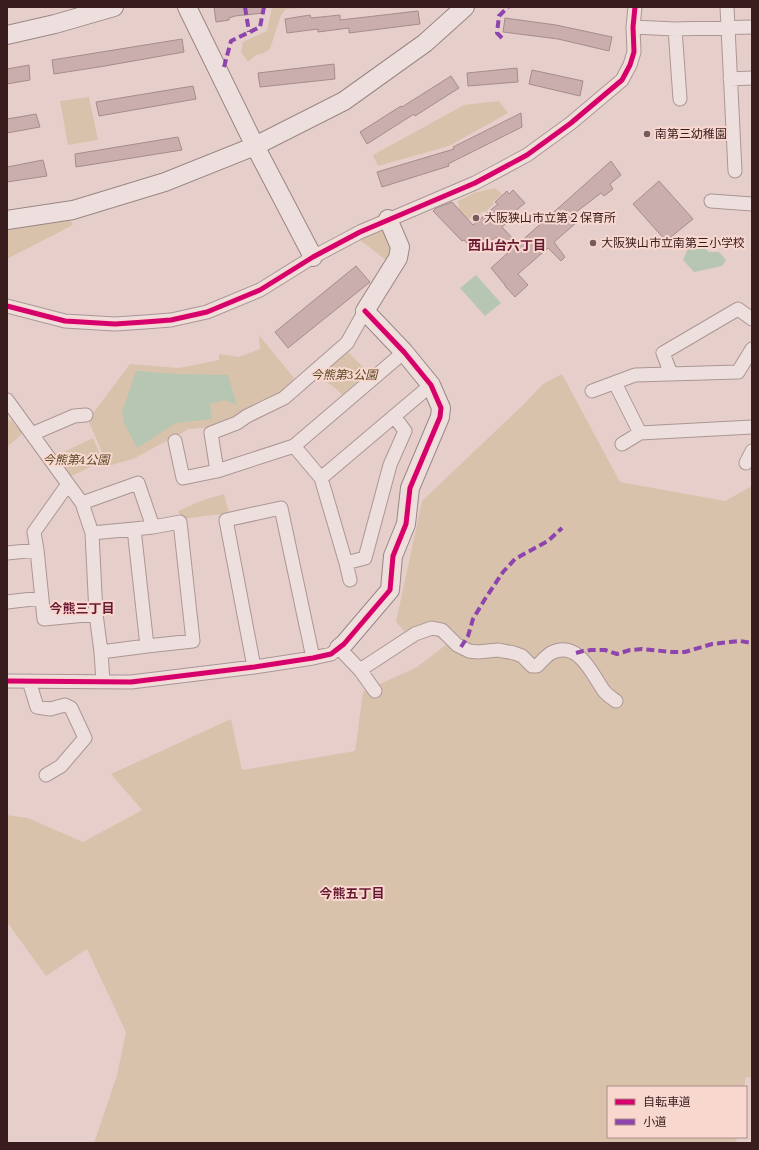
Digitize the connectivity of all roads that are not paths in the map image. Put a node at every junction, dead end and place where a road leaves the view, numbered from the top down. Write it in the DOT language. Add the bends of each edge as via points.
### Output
graph roads {
  1 [pos="114,7"];
  2 [pos="187,7"];
  3 [pos="465,7"];
  4 [pos="635,7"];
  5 [pos="727,7"];
  6 [pos="633,27"];
  7 [pos="727,27"];
  8 [pos="752,27"];
  9 [pos="675,29"];
  10 [pos="7,35"];
  11 [pos="752,78"];
  12 [pos="730,79"];
  13 [pos="680,99"];
  14 [pos="255,146"];
  15 [pos="735,171"];
  16 [pos="711,201"];
  17 [pos="752,204"];
  18 [pos="388,219"];
  19 [pos="7,220"];
  20 [pos="313,257"];
  21 [pos="7,306"];
  22 [pos="365,311"];
  23 [pos="752,319"];
  24 [pos="752,349"];
  25 [pos="404,352"];
  26 [pos="671,374"];
  27 [pos="615,382"];
  28 [pos="431,385"];
  29 [pos="592,391"];
  30 [pos="9,405"];
  31 [pos="86,415"];
  32 [pos="394,416"];
  33 [pos="752,426"];
  34 [pos="32,434"];
  35 [pos="640,434"];
  36 [pos="176,441"];
  37 [pos="622,444"];
  38 [pos="294,446"];
  39 [pos="752,451"];
  40 [pos="746,463"];
  41 [pos="217,471"];
  42 [pos="321,478"];
  43 [pos="68,484"];
  44 [pos="82,504"];
  45 [pos="153,527"];
  46 [pos="134,529"];
  47 [pos="92,533"];
  48 [pos="37,550"];
  49 [pos="7,553"];
  50 [pos="346,563"];
  51 [pos="350,580"];
  52 [pos="41,598"];
  53 [pos="7,602"];
  54 [pos="96,614"];
  55 [pos="147,646"];
  56 [pos="339,648"];
  57 [pos="101,652"];
  58 [pos="313,658"];
  59 [pos="254,667"];
  60 [pos="360,670"];
  61 [pos="7,681"];
  62 [pos="28,681"];
  63 [pos="102,682"];
  64 [pos="375,691"];
  65 [pos="616,701"];
  66 [pos="46,775"];
  1 -- 10 [label="street"];
  2 -- 14 [label="street"];
  3 -- 14 [label="street" via="425,43 344,101"];
  4 -- 6 [label="street"];
  5 -- 7 [label="street"];
  6 -- 9 [label="street"];
  6 -- 18 [label="street" via="634,52 622,80 571,123 528,155 475,183"];
  7 -- 8 [label="street"];
  7 -- 9 [label="street"];
  7 -- 12 [label="street"];
  9 -- 13 [label="street"];
  11 -- 12 [label="street"];
  12 -- 15 [label="street"];
  14 -- 19 [label="street" via="165,182 80,208"];
  14 -- 20 [label="street"];
  16 -- 17 [label="street"];
  18 -- 20 [label="street"];
  18 -- 22 [label="street" via="400,247 398,258"];
  20 -- 21 [label="street" via="260,290 207,312 171,320 115,324 65,322"];
  22 -- 25 [label="street"];
  22 -- 41 [label="street" via="347,343 284,398 237,423 211,433"];
  23 -- 26 [label="street" via="738,309 663,353"];
  24 -- 26 [label="street" via="738,372"];
  25 -- 28 [label="street"];
  25 -- 38 [label="street"];
  26 -- 27 [label="street" via="634,375"];
  27 -- 29 [label="street"];
  27 -- 35 [label="street"];
  28 -- 32 [label="street"];
  28 -- 56 [label="street" via="441,408 440,417 410,488 406,524 393,556 390,590"];
  30 -- 34 [label="street"];
  31 -- 34 [label="street" via="74,416"];
  32 -- 42 [label="street"];
  32 -- 50 [label="street" via="405,431 390,465 365,558"];
  33 -- 35 [label="street"];
  34 -- 43 [label="street"];
  35 -- 37 [label="street"];
  36 -- 41 [label="street" via="183,478"];
  38 -- 41 [label="street"];
  38 -- 42 [label="street"];
  39 -- 40 [label="street"];
  42 -- 50 [label="street"];
  43 -- 44 [label="street"];
  43 -- 48 [label="street" via="34,532"];
  44 -- 45 [label="street" via="138,483"];
  44 -- 47 [label="street"];
  45 -- 46 [label="street"];
  45 -- 55 [label="street" via="180,522 193,641"];
  46 -- 47 [label="street"];
  46 -- 55 [label="street"];
  47 -- 54 [label="street"];
  48 -- 49 [label="street"];
  48 -- 52 [label="street"];
  50 -- 51 [label="street"];
  52 -- 53 [label="street"];
  52 -- 54 [label="street" via="44,619"];
  54 -- 57 [label="street"];
  55 -- 57 [label="street"];
  56 -- 58 [label="street" via="331,654"];
  56 -- 60 [label="street"];
  57 -- 63 [label="street"];
  58 -- 59 [label="street"];
  58 -- 59 [label="street" via="281,508 226,520"];
  59 -- 63 [label="street" via="131,682"];
  60 -- 64 [label="street"];
  60 -- 65 [label="street" via="415,634 432,628 442,630 469,652 498,650 514,653 522,656 532,666 537,666 551,653 562,650 576,653 605,692"];
  61 -- 62 [label="street"];
  62 -- 63 [label="street"];
  62 -- 66 [label="street" via="37,707 50,709 64,705 71,708 85,738 61,766"];
}
